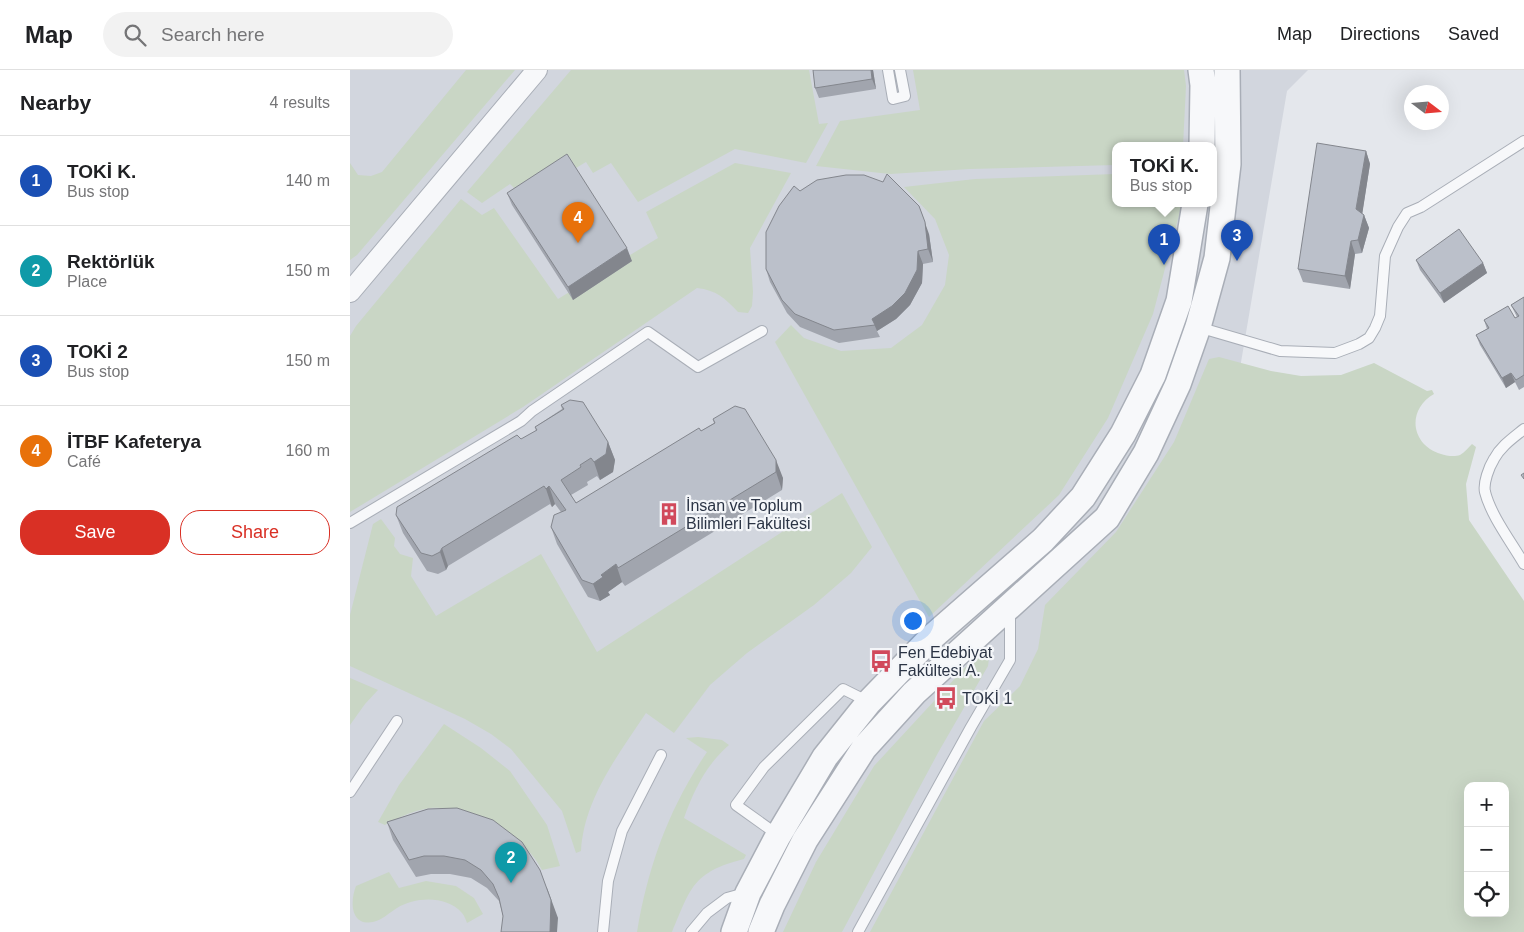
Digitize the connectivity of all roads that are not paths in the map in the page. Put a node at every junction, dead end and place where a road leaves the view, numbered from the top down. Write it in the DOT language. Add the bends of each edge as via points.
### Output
graph roads {
  1 [pos="537,70"];
  2 [pos="888,70"];
  3 [pos="900,70"];
  4 [pos="1201,70"];
  5 [pos="1227,70"];
  6 [pos="1524,141"];
  7 [pos="1202,142"];
  8 [pos="1195,207"];
  9 [pos="350,292"];
  10 [pos="1198,327"];
  11 [pos="762,331"];
  12 [pos="1524,429"];
  13 [pos="350,523"];
  14 [pos="1524,564"];
  15 [pos="1010,607"];
  16 [pos="870,702"];
  17 [pos="397,721"];
  18 [pos="661,755"];
  19 [pos="350,792"];
  20 [pos="778,836"];
  21 [pos="748,893"];
  22 [pos="604,932"];
  23 [pos="691,932"];
  24 [pos="734,932"];
  25 [pos="761,932"];
  26 [pos="858,932"];
  1 -- 9 [label="street"];
  2 -- 3 [label="lane" via="893,98 905,96"];
  4 -- 7 [label="street"];
  5 -- 10 [label="street" via="1226,174 1217,258"];
  6 -- 10 [label="lane" via="1407,213 1384,256 1380,316 1369,338 1359,344 1335,353 1280,351"];
  8 -- 16 [label="street" via="1179,301 1153,375 1123,434 1083,497 1043,540 931,638"];
  10 -- 15 [label="street" via="1178,384 1146,453 1107,518"];
  11 -- 13 [label="lane" via="698,367 648,332 521,420"];
  12 -- 14 [label="lane" via="1494,459 1487,474 1485,491 1493,512"];
  15 -- 25 [label="street" via="914,693 864,748 805,840"];
  15 -- 26 [label="lane" via="1010,660"];
  16 -- 20 [label="street" via="825,758"];
  16 -- 20 [label="lane" via="843,689 764,767 736,805"];
  17 -- 19 [label="lane"];
  18 -- 22 [label="lane" via="622,831 608,881"];
  20 -- 21 [label="street"];
  21 -- 23 [label="lane" via="726,898"];
  21 -- 24 [label="street"];
}
